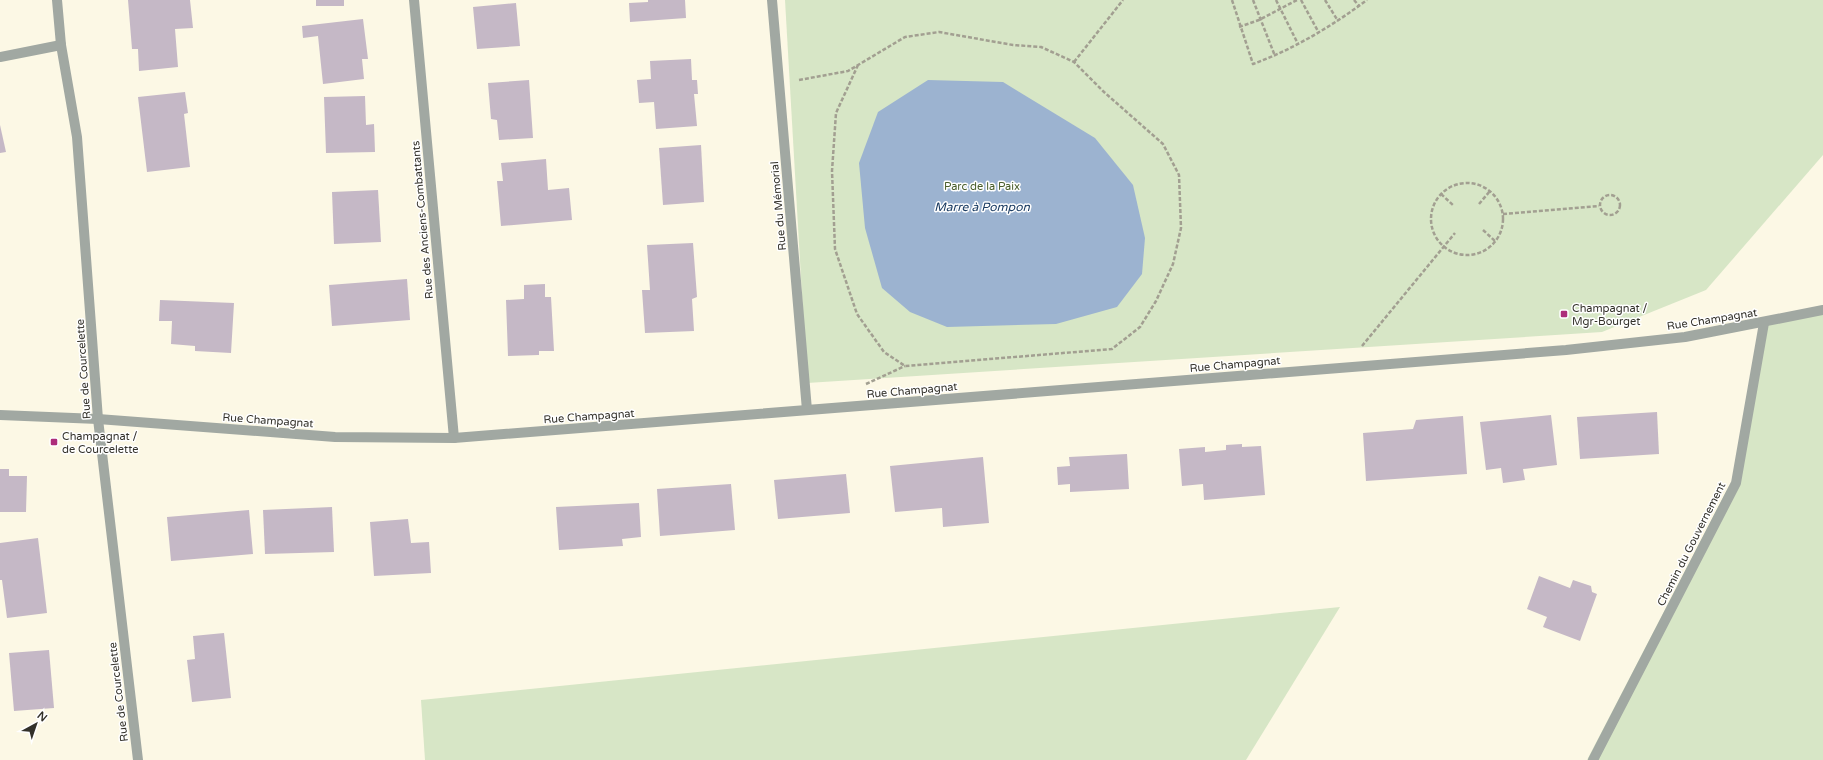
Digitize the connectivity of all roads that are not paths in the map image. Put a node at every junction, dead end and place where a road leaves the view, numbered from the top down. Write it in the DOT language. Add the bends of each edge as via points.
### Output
graph roads {
  1 [pos="57,0"];
  2 [pos="414,0"];
  3 [pos="772,0"];
  4 [pos="61,45"];
  5 [pos="0,57"];
  6 [pos="1823,310"];
  7 [pos="1764,323"];
  8 [pos="807,410"];
  9 [pos="0,415"];
  10 [pos="98,419"];
  11 [pos="454,438"];
  12 [pos="138,760"];
  13 [pos="1593,760"];
  1 -- 4 [label="street, Rue de Courcelette"];
  2 -- 11 [label="street, Rue des Anciens-Combattants"];
  3 -- 8 [label="street, Rue du Mémorial"];
  4 -- 5 [label="street"];
  4 -- 10 [label="street, Rue de Courcelette" via="77,137"];
  6 -- 7 [label="street, Rue Champagnat"];
  7 -- 8 [label="street, Rue Champagnat" via="1678,338 1566,350"];
  7 -- 13 [label="street, Chemin du Gouvernement" via="1736,483"];
  8 -- 11 [label="street, Rue Champagnat"];
  9 -- 10 [label="street, Rue Champagnat"];
  10 -- 11 [label="street, Rue Champagnat" via="335,437"];
  10 -- 12 [label="street, Rue de Courcelette"];
}
